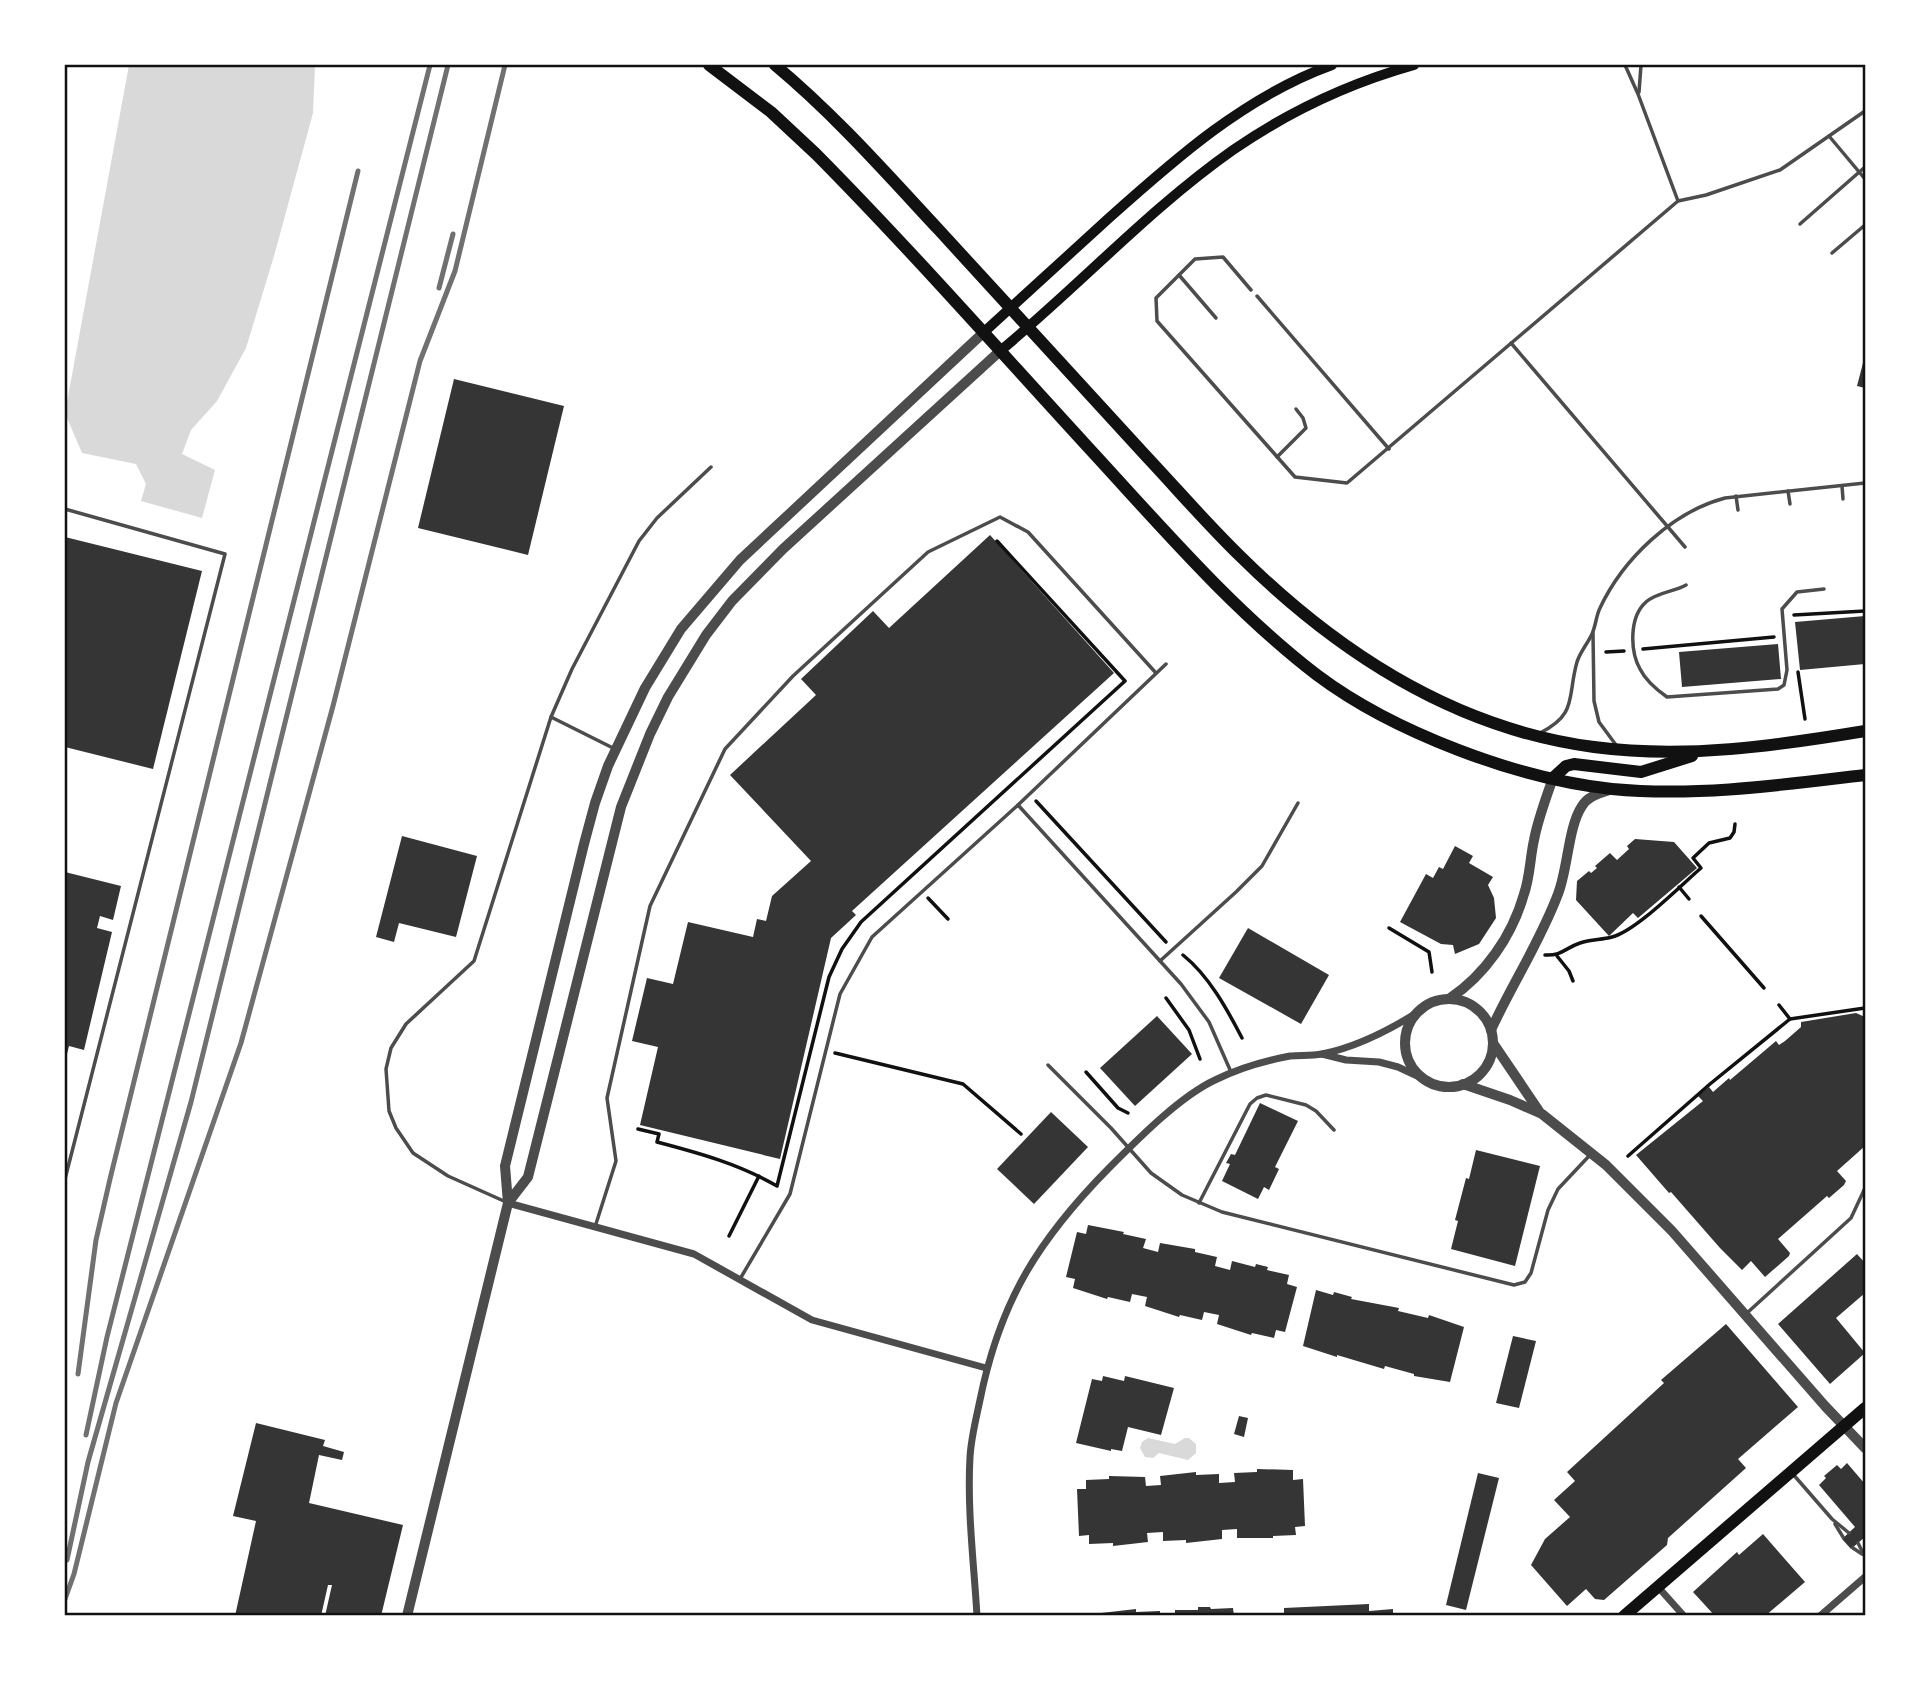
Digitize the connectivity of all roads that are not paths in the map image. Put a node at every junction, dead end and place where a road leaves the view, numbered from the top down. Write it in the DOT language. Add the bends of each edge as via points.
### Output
graph roads {
  1 [pos="709,65"];
  2 [pos="775,65"];
  3 [pos="1332,65"];
  4 [pos="1414,65"];
  5 [pos="1625,65"];
  6 [pos="1641,65"];
  7 [pos="1638,94"];
  8 [pos="1865,111"];
  9 [pos="1829,136"];
  10 [pos="1865,167"];
  11 [pos="1859,172"];
  12 [pos="1865,179"];
  13 [pos="1678,201"];
  14 [pos="1800,224"];
  15 [pos="1865,225"];
  16 [pos="1832,253"];
  17 [pos="1179,275"];
  18 [pos="1251,290"];
  19 [pos="1257,296"];
  20 [pos="1010,309"];
  21 [pos="1216,318"];
  22 [pos="1028,328"];
  23 [pos="983,333"];
  24 [pos="1511,343"];
  25 [pos="1000,351"];
  26 [pos="1296,409"];
  27 [pos="1388,449"];
  28 [pos="1277,457"];
  29 [pos="711,467"];
  30 [pos="1865,483"];
  31 [pos="1842,486"];
  32 [pos="1788,491"];
  33 [pos="1736,496"];
  34 [pos="1843,499"];
  35 [pos="1790,504"];
  36 [pos="65,509"];
  37 [pos="1738,510"];
  38 [pos="1669,526"];
  39 [pos="1685,547"];
  40 [pos="1686,585"];
  41 [pos="1824,589"];
  42 [pos="1593,632"];
  43 [pos="1166,664"];
  44 [pos="1156,673"];
  45 [pos="551,718"];
  46 [pos="1865,731"];
  47 [pos="1535,735"];
  48 [pos="616,750"];
  49 [pos="1619,750"];
  50 [pos="1703,753"];
  51 [pos="1865,775"];
  52 [pos="1553,778"];
  53 [pos="1612,789"];
  54 [pos="1298,803"];
  55 [pos="1018,805"];
  56 [pos="1160,961"];
  57 [pos="1449,999"];
  58 [pos="1418,1012"];
  59 [pos="1491,1030"];
  60 [pos="1493,1044"];
  61 [pos="1321,1054"];
  62 [pos="1048,1065"];
  63 [pos="1231,1072"];
  64 [pos="1428,1081"];
  65 [pos="1463,1084"];
  66 [pos="1542,1114"];
  67 [pos="1334,1130"];
  68 [pos="1129,1148"];
  69 [pos="1591,1154"];
  70 [pos="65,1179"];
  71 [pos="1865,1188"];
  72 [pos="508,1203"];
  73 [pos="1199,1203"];
  74 [pos="595,1227"];
  75 [pos="740,1280"];
  76 [pos="1745,1315"];
  77 [pos="986,1368"];
  78 [pos="1865,1408"];
  79 [pos="1844,1426"];
  80 [pos="1865,1448"];
  81 [pos="1791,1472"];
  82 [pos="1832,1519"];
  83 [pos="1849,1533"];
  84 [pos="1843,1538"];
  85 [pos="1858,1543"];
  86 [pos="1853,1548"];
  87 [pos="1864,1556"];
  88 [pos="1865,1577"];
  89 [pos="1658,1587"];
  90 [pos="407,1616"];
  91 [pos="977,1616"];
  92 [pos="1624,1616"];
  93 [pos="1684,1616"];
  94 [pos="1820,1616"];
  1 -- 23 [label="main road" via="816,153"];
  2 -- 20 [label="main road" via="864,149"];
  3 -- 20 [label="main road" via="1257,102 1198,142"];
  4 -- 22 [label="main road" via="1315,102 1233,150 1171,199"];
  5 -- 7 [label="lane"];
  6 -- 7 [label="lane"];
  7 -- 13 [label="lane"];
  8 -- 9 [label="lane"];
  9 -- 11 [label="lane"];
  9 -- 13 [label="lane" via="1780,170"];
  10 -- 11 [label="lane"];
  11 -- 12 [label="lane"];
  11 -- 14 [label="lane"];
  13 -- 24 [label="lane"];
  15 -- 16 [label="lane"];
  17 -- 18 [label="lane" via="1195,259 1223,257"];
  17 -- 21 [label="lane"];
  17 -- 28 [label="lane" via="1156,298 1157,321"];
  19 -- 27 [label="lane"];
  20 -- 22 [label="main road"];
  20 -- 23 [label="main road"];
  22 -- 25 [label="main road"];
  22 -- 47 [label="main road" via="1239,555 1315,623 1405,685 1462,711"];
  23 -- 25 [label="main road"];
  23 -- 48 [label="street" via="766,534 702,602 645,688"];
  24 -- 27 [label="lane"];
  24 -- 38 [label="lane"];
  25 -- 52 [label="main road" via="1246,614 1319,676 1419,733 1470,755"];
  25 -- 72 [label="street" via="747,586 706,635 675,686 621,807 528,1177"];
  26 -- 28 [label="lane" via="1306,428"];
  27 -- 28 [label="lane" via="1347,483 1294,477"];
  29 -- 45 [label="lane" via="639,541"];
  30 -- 31 [label="lane"];
  31 -- 32 [label="lane"];
  31 -- 34 [label="lane"];
  32 -- 33 [label="lane"];
  32 -- 35 [label="lane"];
  33 -- 37 [label="lane"];
  33 -- 38 [label="lane" via="1703,503"];
  36 -- 70 [label="lane" via="225,554"];
  38 -- 39 [label="lane"];
  38 -- 42 [label="lane" via="1618,578 1599,610"];
  40 -- 41 [label="lane" via="1647,601 1634,623 1640,670 1667,697 1784,685 1782,609 1797,592"];
  42 -- 47 [label="lane" via="1577,659 1565,716"];
  42 -- 49 [label="lane" via="1594,701 1599,722"];
  43 -- 44 [label="lane"];
  44 -- 55 [label="lane"];
  44 -- 74 [label="lane" via="1028,532 1000,517 928,552 793,676 725,749 650,906 607,1098 616,1161"];
  45 -- 48 [label="lane"];
  45 -- 72 [label="lane" via="474,961 406,1024 391,1048 386,1069 389,1111 413,1153 447,1176"];
  46 -- 50 [label="main road"];
  47 -- 49 [label="main road"];
  48 -- 72 [label="street" via="595,803 539,1019 505,1166"];
  49 -- 50 [label="main road"];
  50 -- 52 [label="main road" via="1641,772 1574,764"];
  51 -- 53 [label="main road" via="1718,789"];
  52 -- 53 [label="main road"];
  52 -- 57 [label="street" via="1514,920 1490,961"];
  53 -- 59 [label="street" via="1589,797 1581,807 1560,891"];
  54 -- 56 [label="lane" via="1262,866"];
  55 -- 56 [label="lane"];
  55 -- 75 [label="lane" via="872,937 840,993 790,1194"];
  56 -- 63 [label="lane" via="1209,1022"];
  57 -- 58 [label="street" via="1427,1004"];
  57 -- 59 [label="street" via="1475,1008"];
  58 -- 61 [label="street" via="1376,1037"];
  58 -- 64 [label="street" via="1405,1043 1411,1065"];
  59 -- 60 [label="street"];
  60 -- 65 [label="street" via="1484,1069"];
  60 -- 66 [label="street"];
  61 -- 63 [label="street" via="1292,1056"];
  61 -- 64 [label="street" via="1379,1062"];
  62 -- 68 [label="lane"];
  63 -- 68 [label="street" via="1184,1101"];
  64 -- 65 [label="street" via="1439,1086"];
  65 -- 66 [label="street"];
  66 -- 69 [label="street"];
  67 -- 73 [label="lane" via="1306,1105 1266,1095 1257,1098"];
  68 -- 73 [label="lane" via="1161,1182"];
  68 -- 77 [label="street" via="1073,1204 1045,1240 1003,1318"];
  69 -- 73 [label="lane" via="1558,1189 1531,1273 1525,1282 1514,1285"];
  69 -- 76 [label="street" via="1672,1231"];
  71 -- 76 [label="lane" via="1852,1218"];
  72 -- 74 [label="street"];
  72 -- 90 [label="street"];
  74 -- 75 [label="street" via="694,1254"];
  75 -- 77 [label="street" via="812,1320"];
  76 -- 79 [label="street"];
  77 -- 91 [label="street" via="970,1455"];
  78 -- 79 [label="main road"];
  79 -- 80 [label="street"];
  79 -- 81 [label="main road"];
  81 -- 82 [label="lane"];
  81 -- 89 [label="main road"];
  82 -- 83 [label="lane"];
  82 -- 84 [label="lane"];
  85 -- 87 [label="lane"];
  86 -- 87 [label="lane"];
  88 -- 94 [label="street"];
  89 -- 92 [label="main road"];
  89 -- 93 [label="street"];
}
